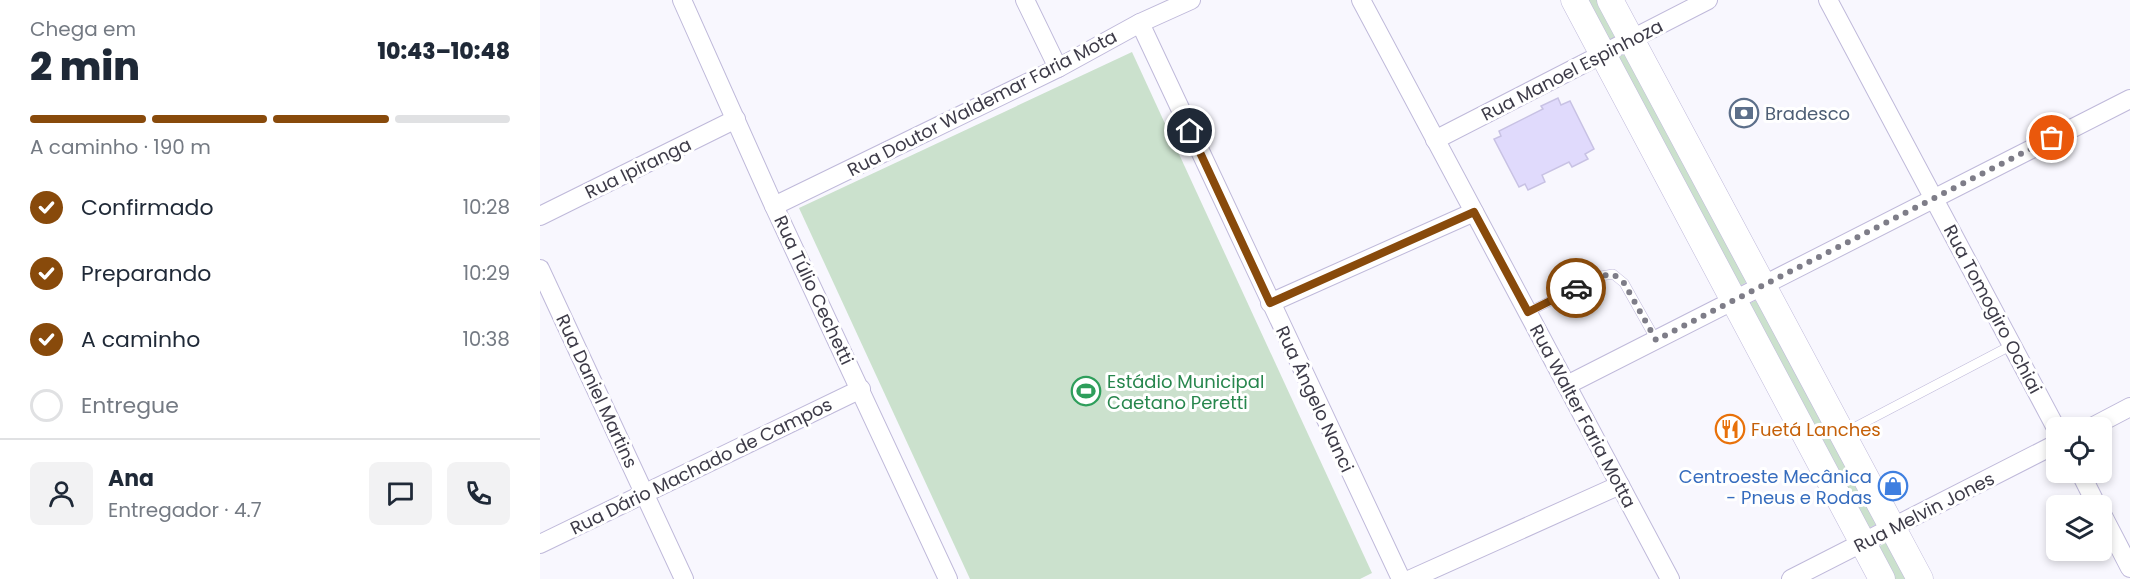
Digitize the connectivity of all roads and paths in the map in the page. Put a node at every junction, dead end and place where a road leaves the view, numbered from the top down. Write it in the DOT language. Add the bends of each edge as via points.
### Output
graph roads {
  1 [pos="682,0"];
  2 [pos="1025,0"];
  3 [pos="1191,0"];
  4 [pos="1361,0"];
  5 [pos="1574,0"];
  6 [pos="1610,0"];
  7 [pos="1708,0"];
  8 [pos="1828,0"];
  9 [pos="1140,23"];
  10 [pos="1631,40"];
  11 [pos="1603,54"];
  12 [pos="1058,68"];
  13 [pos="2130,99"];
  14 [pos="736,119"];
  15 [pos="1435,140"];
  16 [pos="1934,198"];
  17 [pos="774,206"];
  18 [pos="1474,212"];
  19 [pos="540,216"];
  20 [pos="540,269"];
  21 [pos="1763,286"];
  22 [pos="1734,300"];
  23 [pos="1270,303"];
  24 [pos="1528,312"];
  25 [pos="1656,340"];
  26 [pos="2012,345"];
  27 [pos="1567,385"];
  28 [pos="861,389"];
  29 [pos="2130,407"];
  30 [pos="2050,417"];
  31 [pos="2111,417"];
  32 [pos="1842,434"];
  33 [pos="2046,449"];
  34 [pos="1620,485"];
  35 [pos="644,493"];
  36 [pos="1892,528"];
  37 [pos="2112,533"];
  38 [pos="1863,543"];
  39 [pos="540,544"];
  40 [pos="2130,568"];
  41 [pos="684,579"];
  42 [pos="948,579"];
  43 [pos="1401,579"];
  44 [pos="1411,579"];
  45 [pos="1670,579"];
  46 [pos="1791,579"];
  47 [pos="1882,579"];
  48 [pos="1920,579"];
  1 -- 14 [label="street, Rua Túlio Cechetti"];
  2 -- 12 [label="street"];
  3 -- 9 [label="street, Rua Doutor Waldemar Faria Mota"];
  4 -- 15 [label="street, Rua Walter Faria Motta"];
  5 -- 11 [label="main road"];
  6 -- 10 [label="main road"];
  7 -- 10 [label="street, Rua Manoel Espinhoza"];
  8 -- 16 [label="street, Rua Tomogiro Ochiai"];
  9 -- 12 [label="street, Rua Doutor Waldemar Faria Mota"];
  9 -- 23 [label="street, Rua Ângelo Nanci"];
  10 -- 11 [label="street, Rua Manoel Espinhoza"];
  10 -- 21 [label="main road"];
  11 -- 15 [label="street, Rua Manoel Espinhoza"];
  11 -- 22 [label="main road"];
  12 -- 17 [label="street, Rua Doutor Waldemar Faria Mota"];
  13 -- 16 [label="street"];
  14 -- 17 [label="street, Rua Túlio Cechetti"];
  14 -- 19 [label="street, Rua Ipiranga"];
  15 -- 18 [label="street, Rua Walter Faria Motta"];
  16 -- 21 [label="street"];
  16 -- 26 [label="street, Rua Tomogiro Ochiai"];
  17 -- 28 [label="street, Rua Túlio Cechetti"];
  18 -- 23 [label="street"];
  18 -- 24 [label="street, Rua Walter Faria Motta"];
  20 -- 35 [label="street, Rua Daniel Martins"];
  21 -- 22 [label="street"];
  21 -- 32 [label="main road"];
  22 -- 25 [label="street"];
  22 -- 38 [label="main road"];
  23 -- 43 [label="street, Rua Ângelo Nanci"];
  24 -- 25 [label="lane" via="1601,276 1613,274 1624,283"];
  24 -- 27 [label="street, Rua Walter Faria Motta"];
  25 -- 27 [label="street"];
  26 -- 30 [label="street, Rua Tomogiro Ochiai"];
  26 -- 32 [label="lane"];
  27 -- 34 [label="street, Rua Walter Faria Motta"];
  28 -- 35 [label="street, Rua Dário Machado de Campos"];
  28 -- 42 [label="street, Rua Túlio Cechetti"];
  29 -- 31 [label="street"];
  32 -- 36 [label="main road"];
  33 -- 36 [label="street, Rua Melvin Jones"];
  34 -- 44 [label="street"];
  34 -- 45 [label="street, Rua Walter Faria Motta"];
  35 -- 39 [label="street, Rua Dário Machado de Campos"];
  35 -- 41 [label="street, Rua Daniel Martins"];
  36 -- 38 [label="street, Rua Melvin Jones"];
  36 -- 48 [label="main road"];
  37 -- 40 [label="street"];
  38 -- 46 [label="street, Rua Melvin Jones"];
  38 -- 47 [label="main road"];
}
